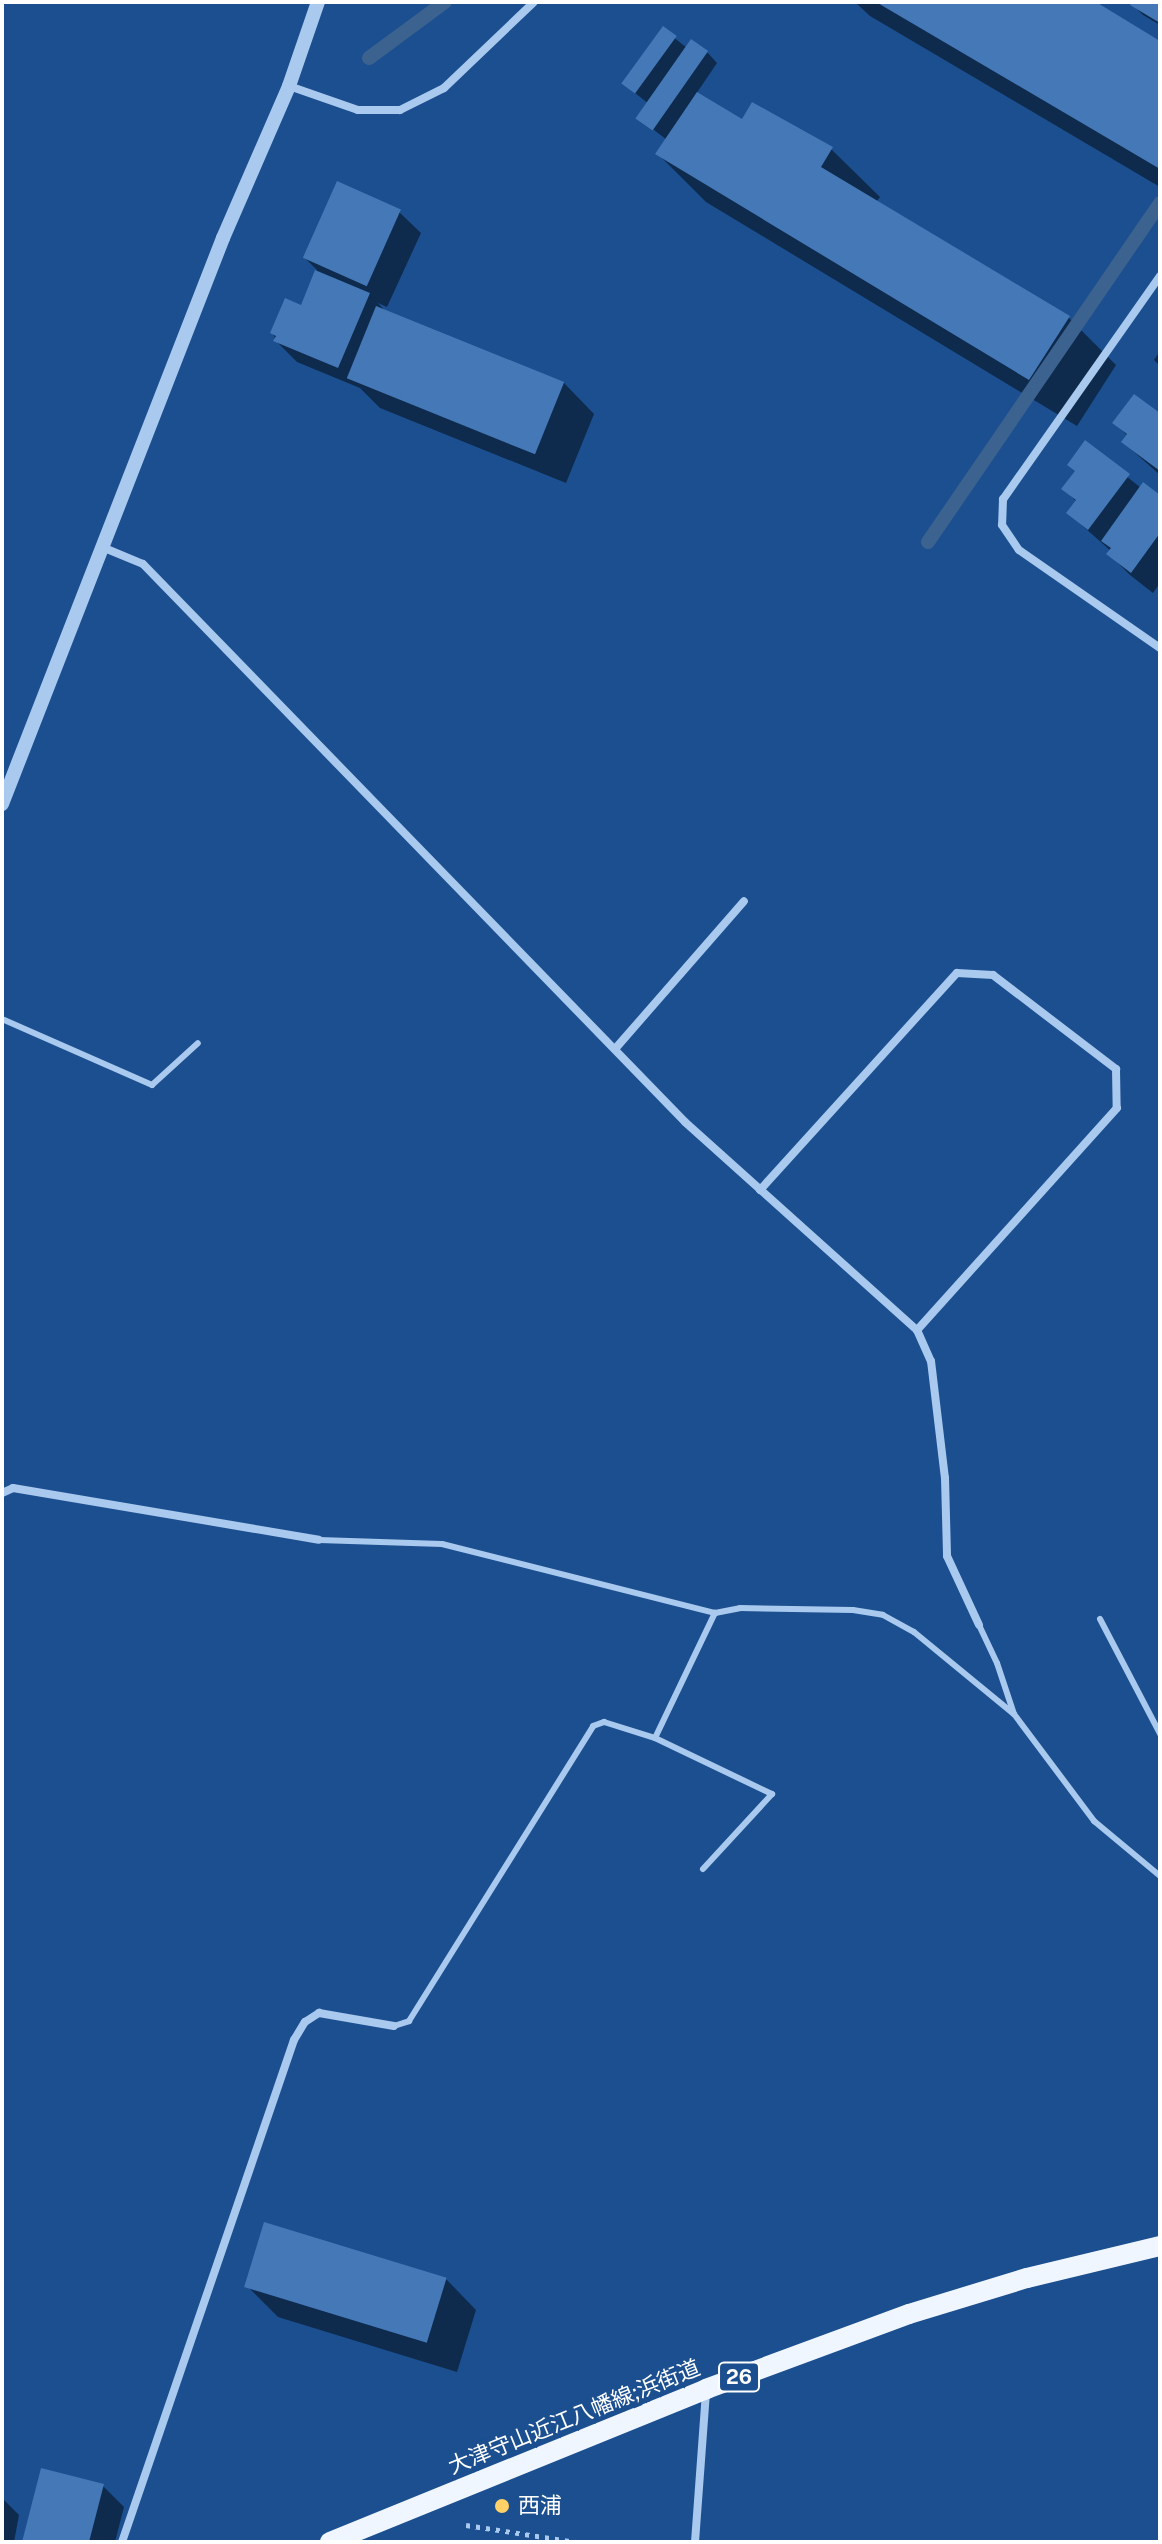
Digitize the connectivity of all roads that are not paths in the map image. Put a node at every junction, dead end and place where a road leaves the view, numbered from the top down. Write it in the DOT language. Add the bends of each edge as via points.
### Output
graph roads {
  1 [pos="318,2"];
  2 [pos="534,2"];
  3 [pos="289,86"];
  4 [pos="1160,276"];
  5 [pos="102,547"];
  6 [pos="1160,648"];
  7 [pos="2,804"];
  8 [pos="744,901"];
  9 [pos="2,1019"];
  10 [pos="198,1043"];
  11 [pos="615,1049"];
  12 [pos="760,1190"];
  13 [pos="917,1330"];
  14 [pos="2,1493"];
  15 [pos="319,1540"];
  16 [pos="715,1613"];
  17 [pos="1100,1619"];
  18 [pos="979,1625"];
  19 [pos="1014,1714"];
  20 [pos="1160,1734"];
  21 [pos="655,1738"];
  22 [pos="703,1869"];
  23 [pos="1160,1876"];
  24 [pos="394,2026"];
  25 [pos="1160,2246"];
  26 [pos="706,2389"];
  27 [pos="122,2542"];
  28 [pos="330,2542"];
  29 [pos="695,2542"];
  1 -- 3 [label="street"];
  2 -- 3 [label="street" via="444,88 400,110 358,110"];
  3 -- 5 [label="street" via="223,238"];
  4 -- 6 [label="street" via="1003,499 1002,525 1019,550"];
  5 -- 7 [label="street"];
  5 -- 11 [label="street" via="143,564"];
  8 -- 11 [label="street"];
  9 -- 10 [label="lane" via="152,1085"];
  11 -- 12 [label="street"];
  12 -- 13 [label="street"];
  12 -- 13 [label="street" via="957,973 993,975 1116,1069 1117,1108"];
  13 -- 18 [label="street" via="933,1375 945,1478 947,1556"];
  14 -- 15 [label="street" via="13,1488"];
  15 -- 16 [label="lane" via="442,1544"];
  16 -- 19 [label="lane" via="740,1608 883,1615 914,1632"];
  16 -- 21 [label="lane"];
  17 -- 20 [label="lane"];
  18 -- 19 [label="lane"];
  19 -- 23 [label="lane" via="1094,1821"];
  21 -- 22 [label="lane" via="772,1794"];
  21 -- 24 [label="lane" via="604,1722 593,1726 409,2021"];
  24 -- 27 [label="street" via="319,2013 305,2022 294,2040"];
  25 -- 26 [label="main road, 大津守山近江八幡線;浜街道 / 26" via="909,2314"];
  26 -- 28 [label="main road, 大津守山近江八幡線;浜街道 / 26"];
  26 -- 29 [label="street"];
}
